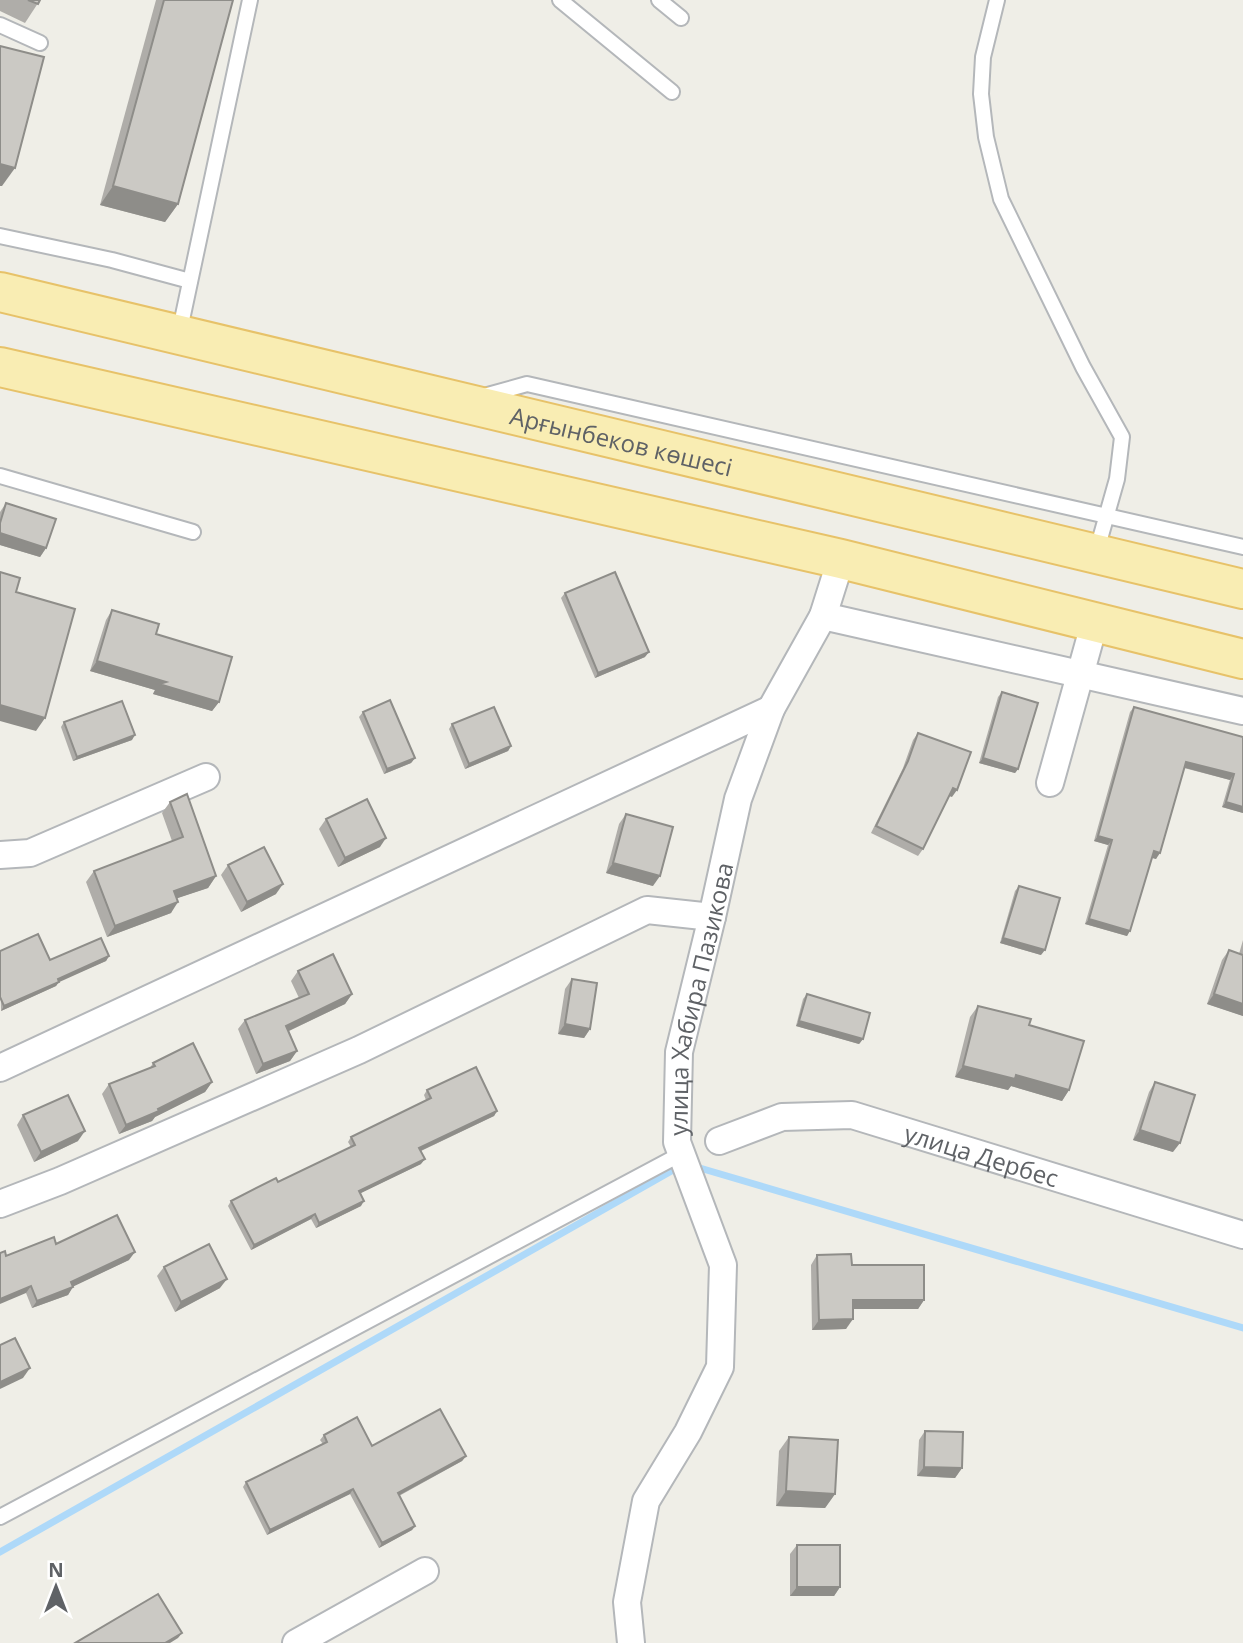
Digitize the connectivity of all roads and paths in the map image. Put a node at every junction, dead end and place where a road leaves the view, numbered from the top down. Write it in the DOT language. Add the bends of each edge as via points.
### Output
graph roads {
  1 [pos="250,0"];
  2 [pos="560,0"];
  3 [pos="659,0"];
  4 [pos="997,0"];
  5 [pos="681,19"];
  6 [pos="0,25"];
  7 [pos="40,43"];
  8 [pos="671,92"];
  9 [pos="0,236"];
  10 [pos="190,281"];
  11 [pos="0,292"];
  12 [pos="179,335"];
  13 [pos="0,367"];
  14 [pos="463,403"];
  15 [pos="0,476"];
  16 [pos="1107,517"];
  17 [pos="194,532"];
  18 [pos="1243,547"];
  19 [pos="1096,553"];
  20 [pos="841,559"];
  21 [pos="1243,589"];
  22 [pos="823,616"];
  23 [pos="1095,621"];
  24 [pos="1243,659"];
  25 [pos="1080,673"];
  26 [pos="771,709"];
  27 [pos="1243,711"];
  28 [pos="206,778"];
  29 [pos="1050,783"];
  30 [pos="0,855"];
  31 [pos="712,917"];
  32 [pos="0,1068"];
  33 [pos="719,1141"];
  34 [pos="681,1154"];
  35 [pos="0,1204"];
  36 [pos="1243,1235"];
  37 [pos="0,1517"];
  38 [pos="425,1571"];
  39 [pos="296,1643"];
  40 [pos="631,1643"];
  1 -- 10 [label="lane"];
  2 -- 8 [label="lane"];
  3 -- 5 [label="lane"];
  4 -- 16 [label="lane" via="983,57 986,137 1002,199 1122,437"];
  6 -- 7 [label="lane"];
  9 -- 10 [label="lane"];
  10 -- 12 [label="lane"];
  11 -- 12 [label="main road, Арғынбеков көшесі"];
  12 -- 14 [label="main road, Арғынбеков көшесі"];
  13 -- 20 [label="main road"];
  14 -- 16 [label="lane" via="527,384"];
  14 -- 19 [label="main road, Арғынбеков көшесі"];
  15 -- 17 [label="lane"];
  16 -- 18 [label="lane"];
  16 -- 19 [label="lane"];
  19 -- 21 [label="main road, Арғынбеков көшесі"];
  20 -- 22 [label="street, улица Хабира Пазикова"];
  20 -- 23 [label="main road"];
  22 -- 25 [label="street"];
  22 -- 26 [label="street, улица Хабира Пазикова"];
  23 -- 24 [label="main road"];
  23 -- 25 [label="street"];
  25 -- 27 [label="street"];
  25 -- 29 [label="street"];
  26 -- 31 [label="street, улица Хабира Пазикова" via="738,799"];
  26 -- 32 [label="street"];
  28 -- 30 [label="street" via="30,853"];
  31 -- 34 [label="street, улица Хабира Пазикова" via="679,1052 677,1142"];
  31 -- 35 [label="street" via="647,910 359,1050"];
  33 -- 36 [label="street, улица Дербес" via="782,1117 852,1115"];
  34 -- 37 [label="lane"];
  34 -- 40 [label="street, улица Хабира Пазикова" via="723,1265 720,1367 646,1501 627,1602"];
  38 -- 39 [label="street"];
}
